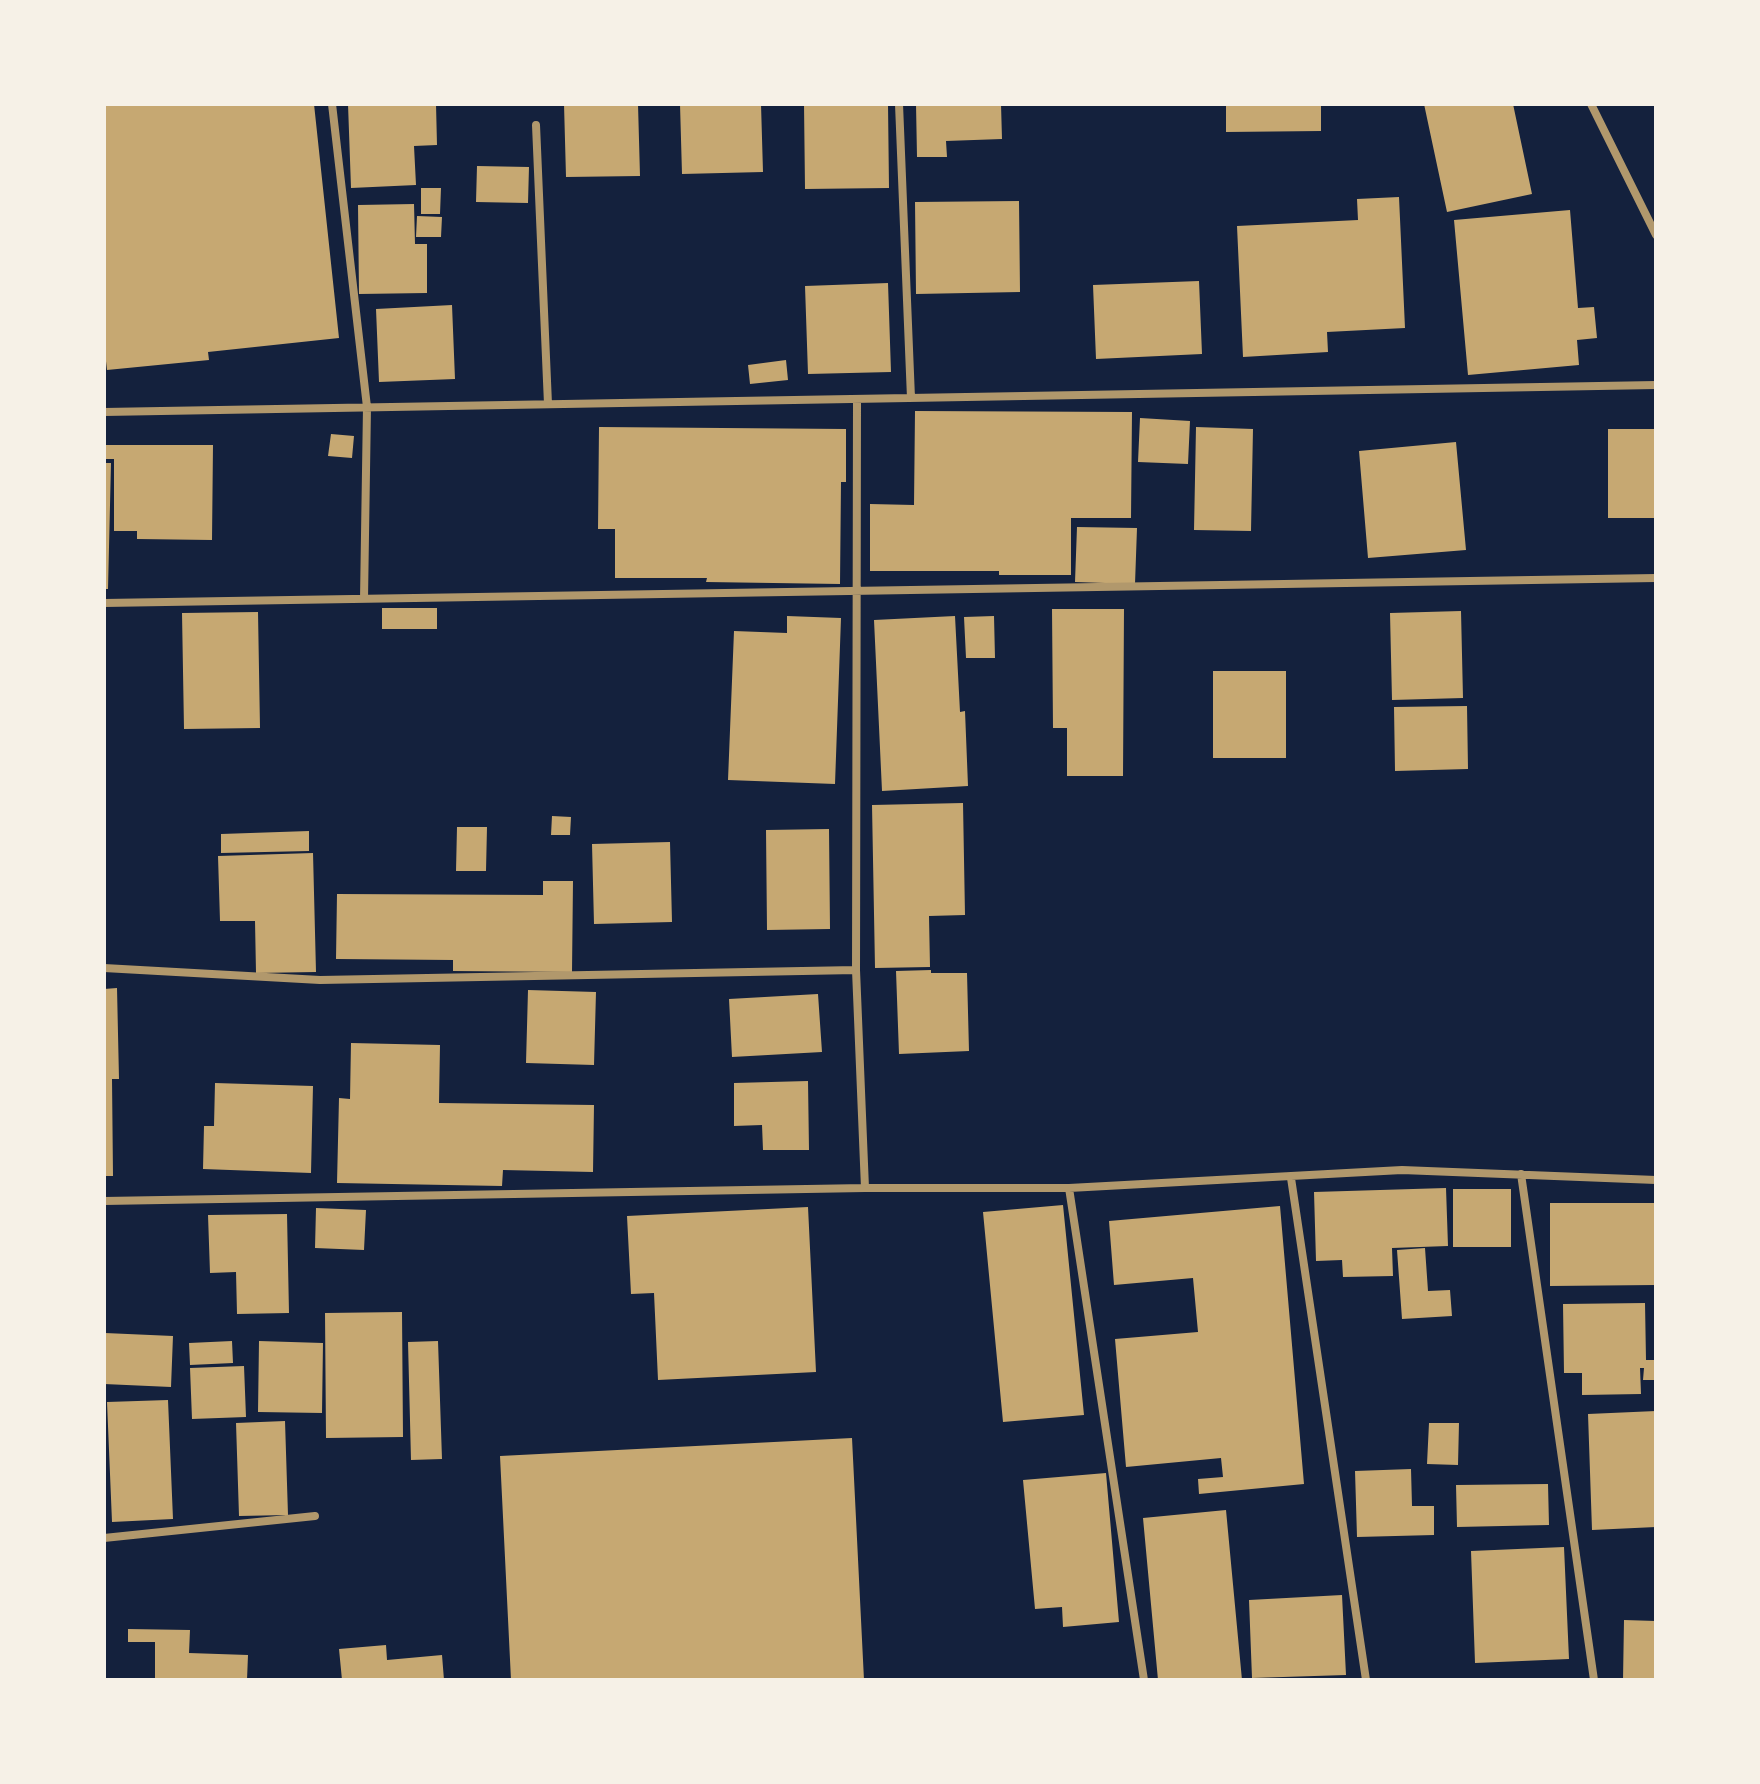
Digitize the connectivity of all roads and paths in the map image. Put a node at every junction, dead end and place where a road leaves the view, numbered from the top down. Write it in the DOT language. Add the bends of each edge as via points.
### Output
graph roads {
  1 [pos="332,104"];
  2 [pos="899,104"];
  3 [pos="1591,104"];
  4 [pos="536,125"];
  5 [pos="1656,235"];
  6 [pos="1656,385"];
  7 [pos="911,398"];
  8 [pos="857,399"];
  9 [pos="548,404"];
  10 [pos="367,407"];
  11 [pos="104,412"];
  12 [pos="1656,578"];
  13 [pos="855,591"];
  14 [pos="364,599"];
  15 [pos="104,603"];
  16 [pos="104,968"];
  17 [pos="856,970"];
  18 [pos="1521,1174"];
  19 [pos="1291,1178"];
  20 [pos="1656,1180"];
  21 [pos="865,1188"];
  22 [pos="1069,1188"];
  23 [pos="104,1201"];
  24 [pos="315,1516"];
  25 [pos="104,1538"];
  26 [pos="1144,1680"];
  27 [pos="1366,1680"];
  28 [pos="1594,1680"];
  1 -- 10 [label="street"];
  2 -- 7 [label="street"];
  3 -- 5 [label="street"];
  4 -- 9 [label="street"];
  6 -- 7 [label="street"];
  7 -- 8 [label="street"];
  8 -- 9 [label="street"];
  8 -- 13 [label="street"];
  9 -- 10 [label="street"];
  10 -- 11 [label="street"];
  10 -- 14 [label="street"];
  12 -- 13 [label="street"];
  13 -- 14 [label="street"];
  13 -- 17 [label="street"];
  14 -- 15 [label="street"];
  16 -- 17 [label="street" via="320,980"];
  17 -- 21 [label="street"];
  18 -- 19 [label="street" via="1402,1170"];
  18 -- 20 [label="street"];
  18 -- 28 [label="street"];
  19 -- 22 [label="street"];
  19 -- 27 [label="street"];
  21 -- 22 [label="street"];
  21 -- 23 [label="street"];
  22 -- 26 [label="street"];
  24 -- 25 [label="street"];
}
